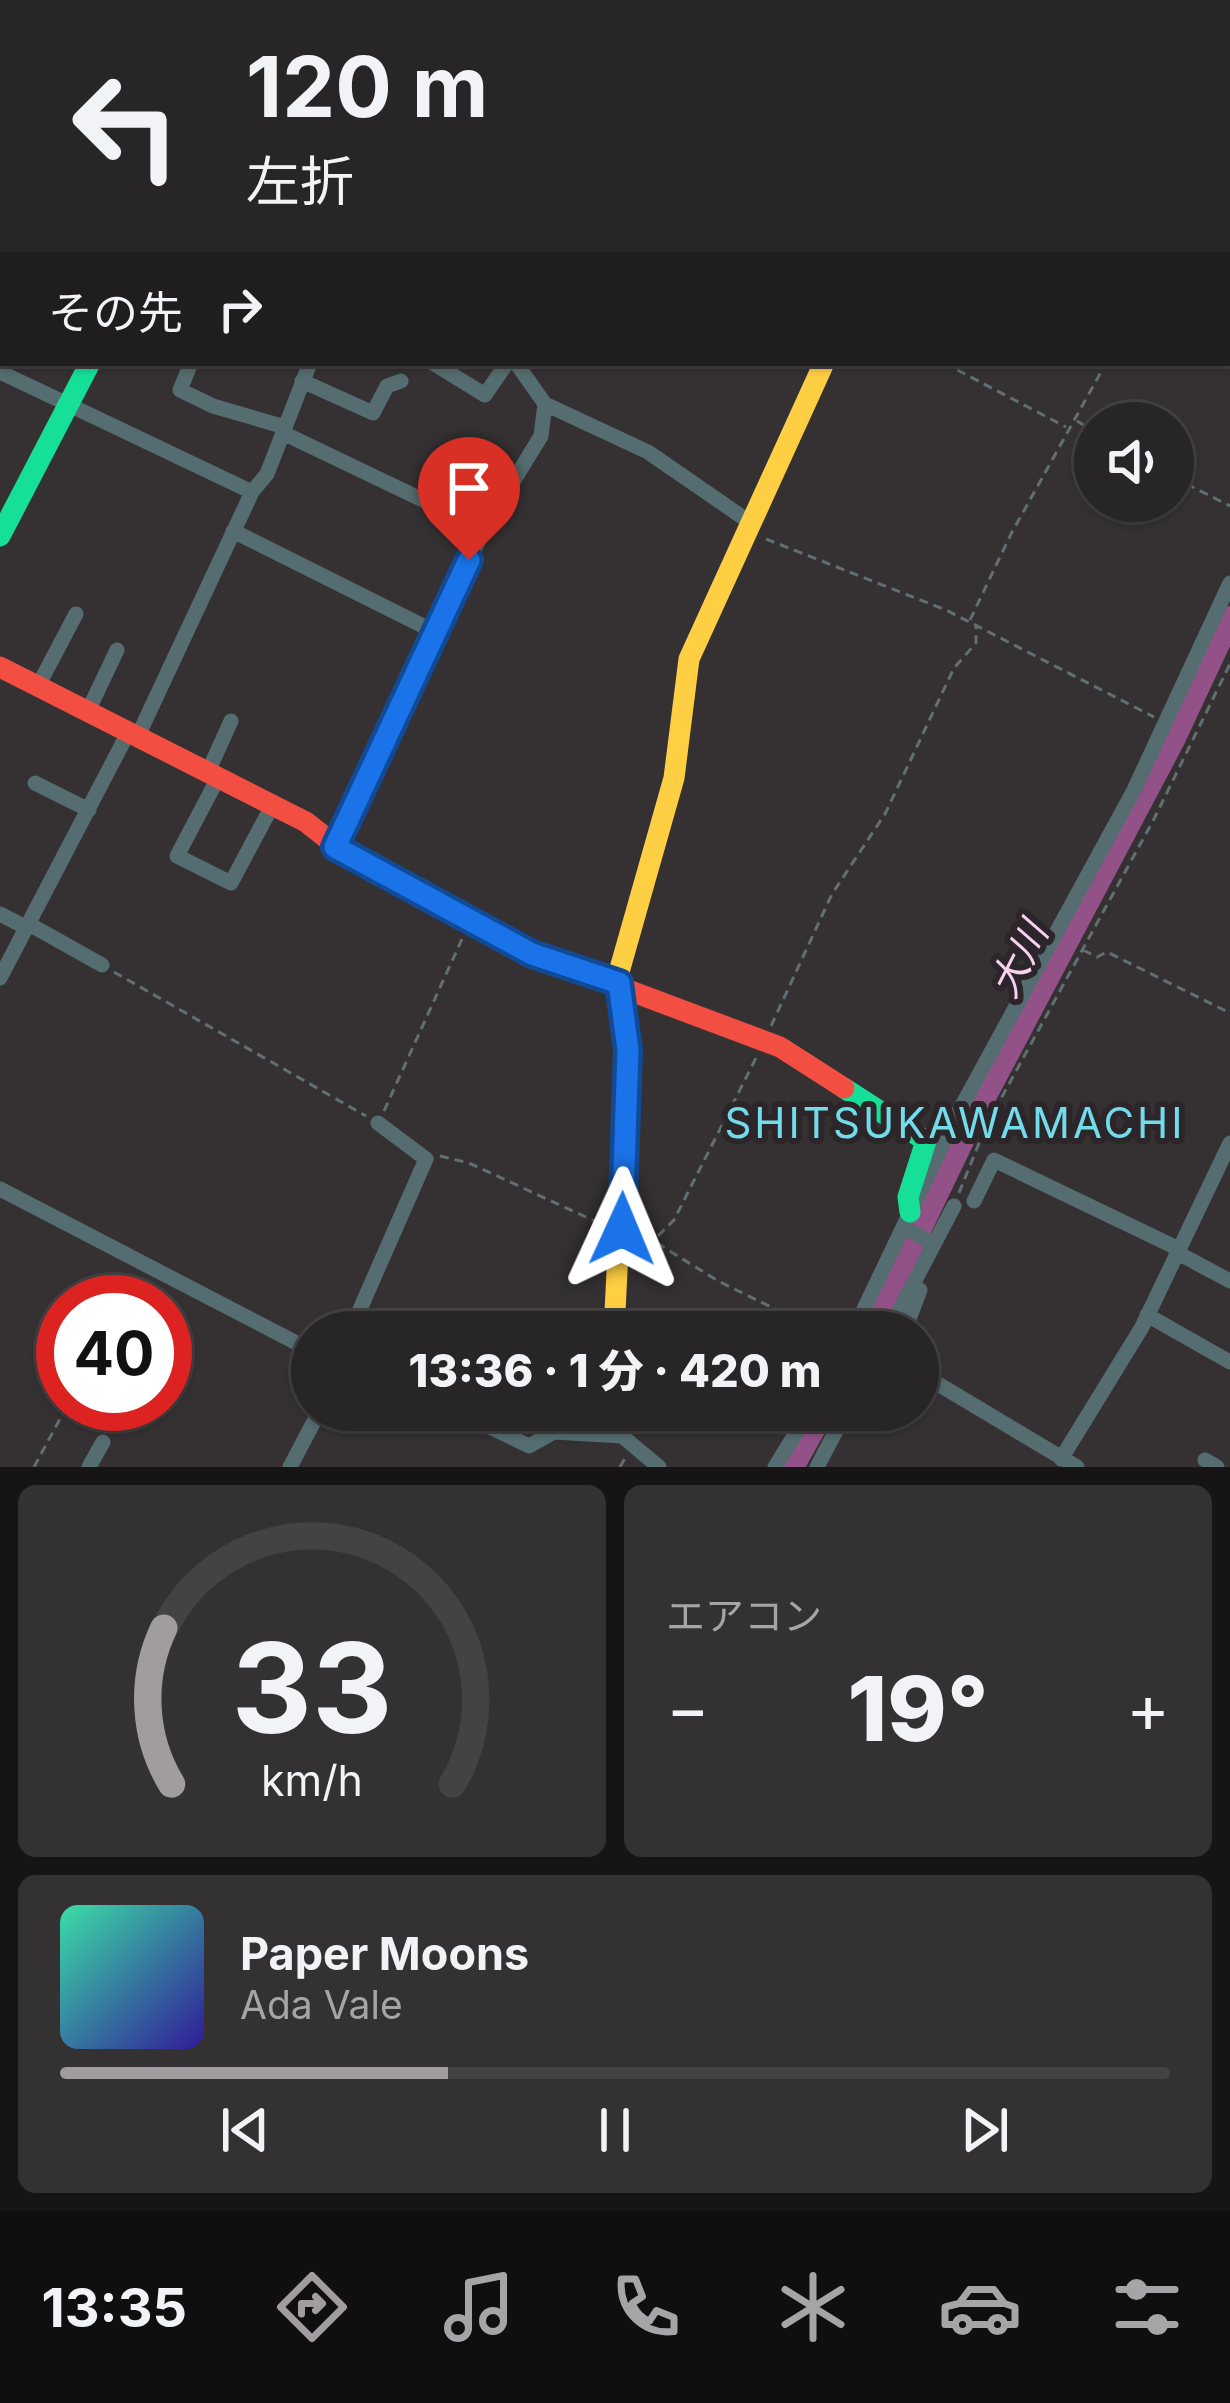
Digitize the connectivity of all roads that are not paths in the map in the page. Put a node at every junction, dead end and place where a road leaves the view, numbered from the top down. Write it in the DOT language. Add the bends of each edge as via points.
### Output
graph roads {
  1 [pos="89,366"];
  2 [pos="189,366"];
  3 [pos="309,366"];
  4 [pos="438,366"];
  5 [pos="508,366"];
  6 [pos="513,366"];
  7 [pos="823,366"];
  8 [pos="0,372"];
  9 [pos="302,381"];
  10 [pos="401,381"];
  11 [pos="71,404"];
  12 [pos="545,404"];
  13 [pos="284,430"];
  14 [pos="252,491"];
  15 [pos="424,501"];
  16 [pos="749,528"];
  17 [pos="233,531"];
  18 [pos="0,536"];
  19 [pos="1230,583"];
  20 [pos="76,614"];
  21 [pos="437,633"];
  22 [pos="117,650"];
  23 [pos="0,667"];
  24 [pos="38,686"];
  25 [pos="88,711"];
  26 [pos="231,721"];
  27 [pos="133,736"];
  28 [pos="212,776"];
  29 [pos="35,783"];
  30 [pos="272,806"];
  31 [pos="89,810"];
  32 [pos="335,847"];
  33 [pos="0,914"];
  34 [pos="28,926"];
  35 [pos="102,965"];
  36 [pos="0,978"];
  37 [pos="619,983"];
  38 [pos="953,1122"];
  39 [pos="378,1123"];
  40 [pos="926,1141"];
  41 [pos="1230,1143"];
  42 [pos="0,1190"];
  43 [pos="974,1202"];
  44 [pos="954,1206"];
  45 [pos="906,1222"];
  46 [pos="930,1247"];
  47 [pos="1176,1250"];
  48 [pos="1230,1281"];
  49 [pos="359,1311"];
  50 [pos="616,1311"];
  51 [pos="863,1311"];
  52 [pos="898,1311"];
  53 [pos="910,1311"];
  54 [pos="1147,1316"];
  55 [pos="291,1340"];
  56 [pos="1230,1362"];
  57 [pos="939,1385"];
  58 [pos="309,1431"];
  59 [pos="498,1431"];
  60 [pos="621,1431"];
  61 [pos="799,1431"];
  62 [pos="836,1431"];
  63 [pos="622,1436"];
  64 [pos="103,1442"];
  65 [pos="1066,1463"];
  66 [pos="782,1465"];
  67 [pos="89,1467"];
  68 [pos="290,1467"];
  69 [pos="659,1467"];
  70 [pos="817,1467"];
  1 -- 11 [label="street"];
  2 -- 13 [label="street" via="180,390"];
  3 -- 9 [label="street"];
  4 -- 5 [label="street" via="484,395"];
  6 -- 12 [label="street"];
  7 -- 16 [label="street"];
  8 -- 11 [label="street"];
  9 -- 10 [label="street" via="373,413 387,386"];
  9 -- 13 [label="street"];
  11 -- 14 [label="street"];
  11 -- 18 [label="street"];
  12 -- 16 [label="street" via="648,452"];
  12 -- 21 [label="street" via="541,436 484,530"];
  13 -- 14 [label="street"];
  13 -- 15 [label="street"];
  14 -- 17 [label="street"];
  16 -- 37 [label="street" via="685,674 679,758"];
  17 -- 21 [label="street"];
  17 -- 27 [label="street"];
  19 -- 38 [label="street" via="1133,790"];
  20 -- 24 [label="street"];
  21 -- 32 [label="street"];
  22 -- 25 [label="street"];
  23 -- 24 [label="street"];
  24 -- 25 [label="street"];
  25 -- 27 [label="street"];
  26 -- 28 [label="street"];
  27 -- 28 [label="street"];
  27 -- 31 [label="street"];
  28 -- 30 [label="street"];
  28 -- 30 [label="street" via="177,856 231,883"];
  29 -- 31 [label="street"];
  30 -- 32 [label="street"];
  31 -- 34 [label="street"];
  32 -- 37 [label="street" via="532,954"];
  33 -- 34 [label="street"];
  34 -- 35 [label="street"];
  34 -- 36 [label="street"];
  37 -- 40 [label="street" via="765,1041"];
  37 -- 50 [label="street" via="628,1050"];
  38 -- 40 [label="street"];
  38 -- 45 [label="street"];
  39 -- 49 [label="street" via="426,1155"];
  40 -- 45 [label="street"];
  41 -- 47 [label="street"];
  42 -- 55 [label="street"];
  43 -- 47 [label="street" via="994,1160"];
  44 -- 46 [label="street"];
  45 -- 46 [label="street"];
  45 -- 51 [label="street"];
  46 -- 52 [label="street"];
  46 -- 53 [label="street"];
  47 -- 48 [label="street"];
  47 -- 54 [label="street"];
  54 -- 56 [label="street"];
  54 -- 65 [label="street"];
  57 -- 65 [label="street"];
  58 -- 68 [label="street"];
  59 -- 63 [label="street" via="529,1446 554,1432"];
  60 -- 63 [label="street"];
  61 -- 66 [label="street"];
  62 -- 70 [label="street"];
  63 -- 69 [label="street"];
  64 -- 67 [label="street"];
}
